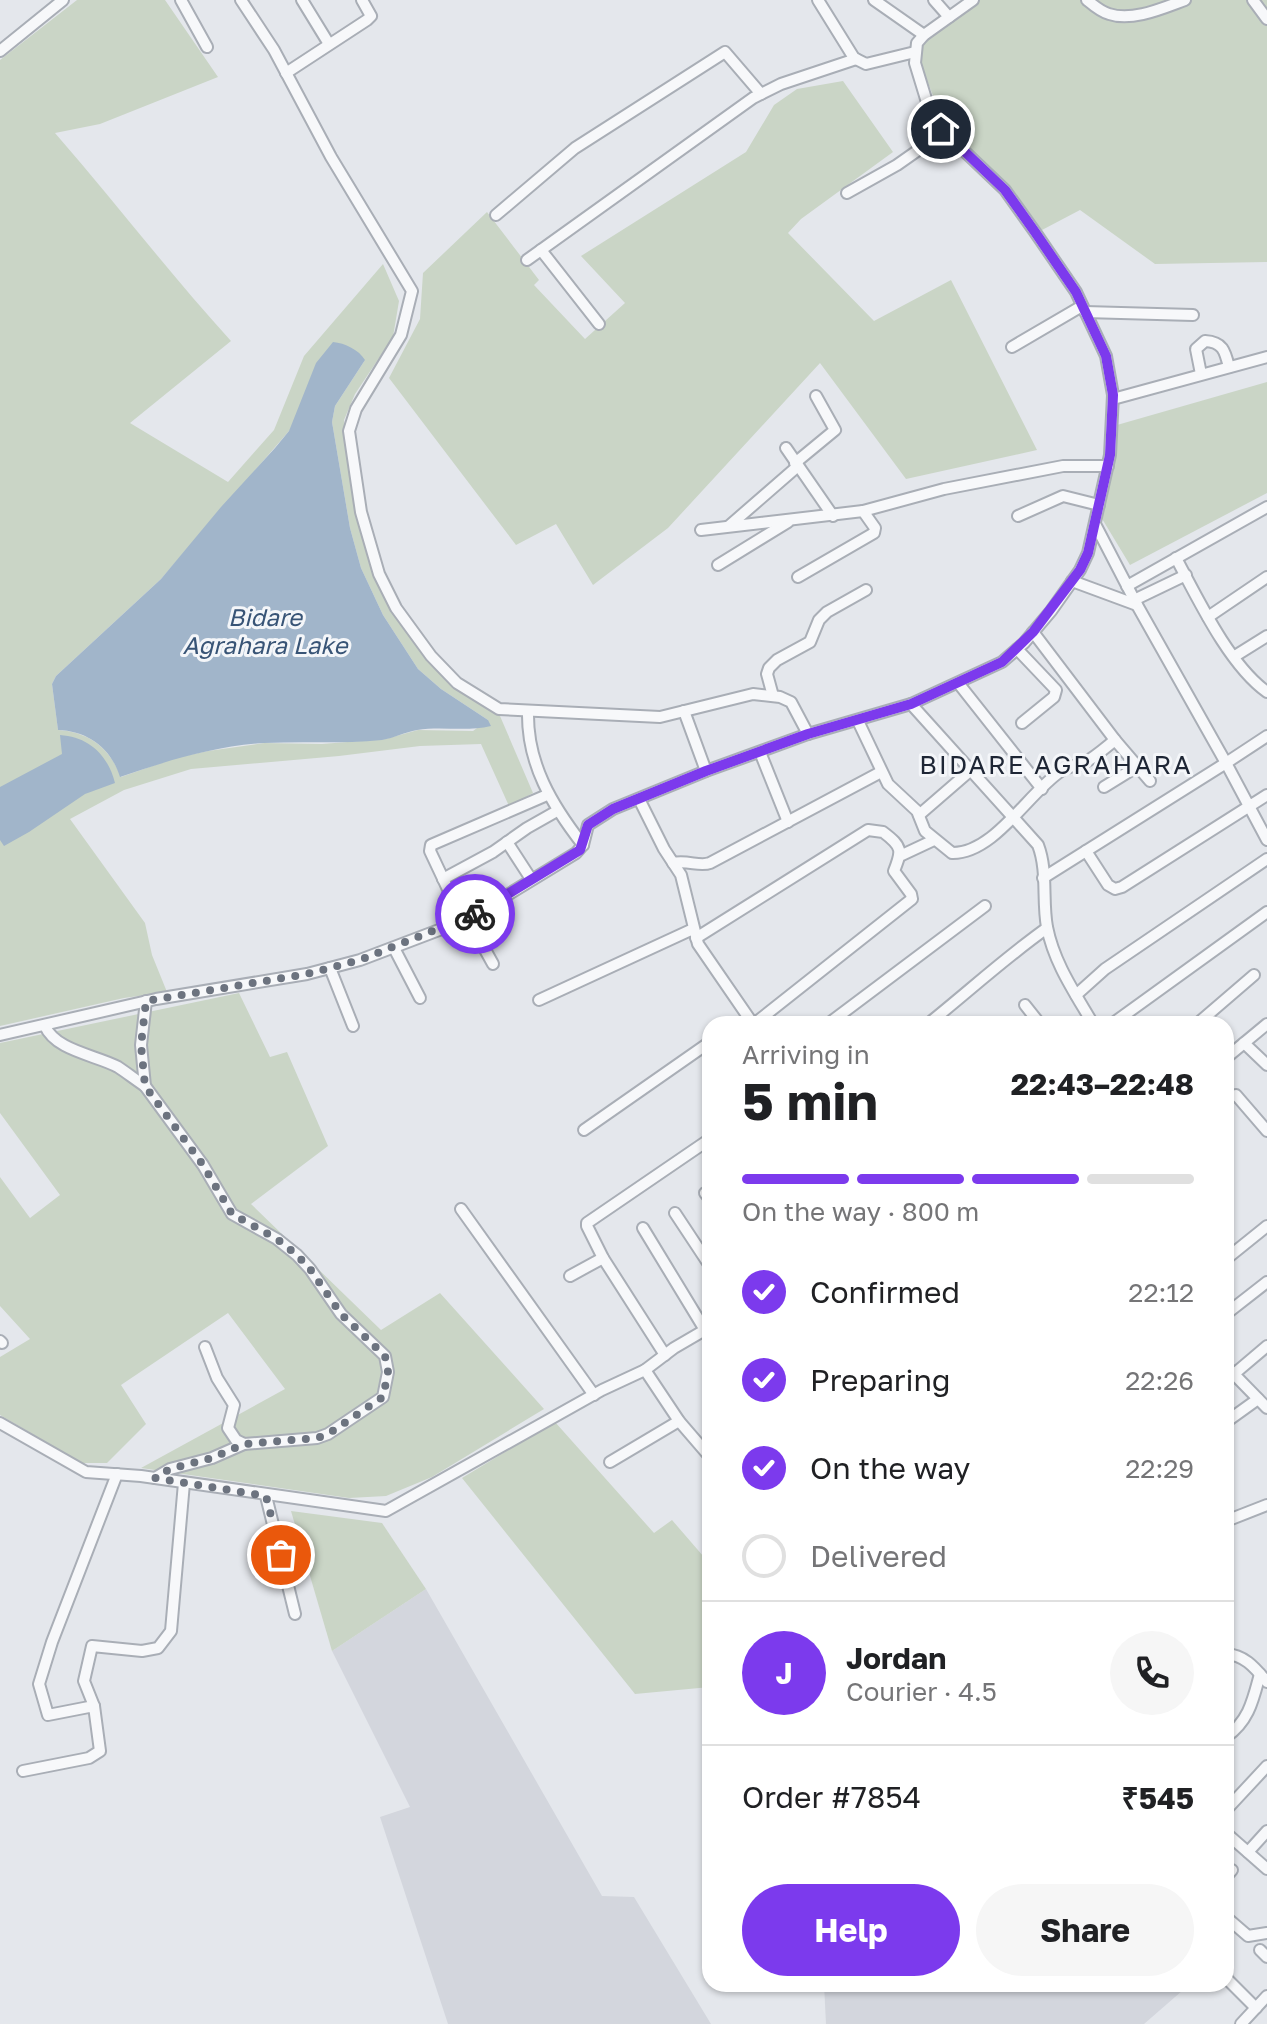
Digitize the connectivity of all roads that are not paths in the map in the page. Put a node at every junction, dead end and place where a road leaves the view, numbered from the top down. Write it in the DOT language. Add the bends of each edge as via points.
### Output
graph roads {
  1 [pos="63,0"];
  2 [pos="181,0"];
  3 [pos="241,0"];
  4 [pos="302,0"];
  5 [pos="362,0"];
  6 [pos="818,0"];
  7 [pos="874,0"];
  8 [pos="934,0"];
  9 [pos="973,0"];
  10 [pos="1087,0"];
  11 [pos="1185,0"];
  12 [pos="1253,0"];
  13 [pos="949,17"];
  14 [pos="1267,19"];
  15 [pos="924,35"];
  16 [pos="329,44"];
  17 [pos="207,47"];
  18 [pos="0,51"];
  19 [pos="915,52"];
  20 [pos="856,59"];
  21 [pos="286,73"];
  22 [pos="761,94"];
  23 [pos="944,132"];
  24 [pos="847,193"];
  25 [pos="496,215"];
  26 [pos="541,250"];
  27 [pos="527,260"];
  28 [pos="1084,309"];
  29 [pos="1193,315"];
  30 [pos="599,324"];
  31 [pos="1012,347"];
  32 [pos="1267,357"];
  33 [pos="1229,367"];
  34 [pos="1201,374"];
  35 [pos="816,396"];
  36 [pos="1113,399"];
  37 [pos="786,448"];
  38 [pos="797,464"];
  39 [pos="1108,466"];
  40 [pos="1099,505"];
  41 [pos="1267,507"];
  42 [pos="863,511"];
  43 [pos="833,516"];
  44 [pos="1018,516"];
  45 [pos="791,519"];
  46 [pos="1095,524"];
  47 [pos="727,527"];
  48 [pos="701,530"];
  49 [pos="1176,558"];
  50 [pos="718,565"];
  51 [pos="1186,575"];
  52 [pos="798,577"];
  53 [pos="1267,577"];
  54 [pos="1072,581"];
  55 [pos="1127,586"];
  56 [pos="866,590"];
  57 [pos="1135,602"];
  58 [pos="1208,617"];
  59 [pos="1033,632"];
  60 [pos="1267,636"];
  61 [pos="1017,649"];
  62 [pos="1235,656"];
  63 [pos="959,684"];
  64 [pos="1267,692"];
  65 [pos="773,696"];
  66 [pos="911,704"];
  67 [pos="684,711"];
  68 [pos="528,712"];
  69 [pos="858,721"];
  70 [pos="1022,723"];
  71 [pos="808,734"];
  72 [pos="1267,736"];
  73 [pos="1115,740"];
  74 [pos="760,752"];
  75 [pos="1226,763"];
  76 [pos="1138,766"];
  77 [pos="971,770"];
  78 [pos="706,771"];
  79 [pos="881,772"];
  80 [pos="1150,781"];
  81 [pos="1104,787"];
  82 [pos="1042,789"];
  83 [pos="547,795"];
  84 [pos="1267,795"];
  85 [pos="639,799"];
  86 [pos="1249,806"];
  87 [pos="557,811"];
  88 [pos="919,815"];
  89 [pos="1013,818"];
  90 [pos="788,822"];
  91 [pos="934,840"];
  92 [pos="1267,840"];
  93 [pos="507,842"];
  94 [pos="583,845"];
  95 [pos="1086,851"];
  96 [pos="902,855"];
  97 [pos="1267,859"];
  98 [pos="673,863"];
  99 [pos="1043,878"];
  100 [pos="443,879"];
  101 [pos="531,879"];
  102 [pos="985,906"];
  103 [pos="1267,912"];
  104 [pos="466,920"];
  105 [pos="1047,928"];
  106 [pos="695,934"];
  107 [pos="394,948"];
  108 [pos="493,964"];
  109 [pos="330,968"];
  110 [pos="1254,975"];
  111 [pos="1076,995"];
  112 [pos="420,998"];
  113 [pos="539,1000"];
  114 [pos="146,1001"];
  115 [pos="1025,1005"];
  116 [pos="747,1016"];
  117 [pos="758,1016"];
  118 [pos="839,1016"];
  119 [pos="938,1016"];
  120 [pos="1034,1016"];
  121 [pos="1088,1016"];
  122 [pos="1123,1016"];
  123 [pos="1206,1016"];
  124 [pos="1267,1024"];
  125 [pos="45,1026"];
  126 [pos="353,1026"];
  127 [pos="0,1035"];
  128 [pos="1244,1043"];
  129 [pos="702,1048"];
  130 [pos="1234,1051"];
  131 [pos="1267,1065"];
  132 [pos="145,1086"];
  133 [pos="1234,1096"];
  134 [pos="584,1130"];
  135 [pos="1267,1131"];
  136 [pos="702,1144"];
  137 [pos="461,1209"];
  138 [pos="675,1213"];
  139 [pos="1267,1226"];
  140 [pos="643,1228"];
  141 [pos="1234,1253"];
  142 [pos="702,1254"];
  143 [pos="603,1258"];
  144 [pos="570,1276"];
  145 [pos="1267,1282"];
  146 [pos="1234,1308"];
  147 [pos="702,1320"];
  148 [pos="702,1331"];
  149 [pos="1267,1346"];
  150 [pos="205,1347"];
  151 [pos="665,1355"];
  152 [pos="1234,1368"];
  153 [pos="645,1370"];
  154 [pos="1234,1376"];
  155 [pos="594,1395"];
  156 [pos="1258,1399"];
  157 [pos="1267,1408"];
  158 [pos="1234,1416"];
  159 [pos="679,1421"];
  160 [pos="0,1423"];
  161 [pos="244,1444"];
  162 [pos="702,1448"];
  163 [pos="610,1462"];
  164 [pos="117,1474"];
  165 [pos="155,1478"];
  166 [pos="184,1483"];
  167 [pos="266,1496"];
  168 [pos="1267,1505"];
  169 [pos="1234,1518"];
  170 [pos="295,1614"];
  171 [pos="1234,1654"];
  172 [pos="1264,1678"];
  173 [pos="94,1706"];
  174 [pos="1234,1730"];
  175 [pos="1267,1766"];
  176 [pos="23,1771"];
  177 [pos="1234,1801"];
  178 [pos="1267,1831"];
  179 [pos="1234,1840"];
  180 [pos="1248,1852"];
  181 [pos="1267,1869"];
  182 [pos="1234,1924"];
  183 [pos="1267,1933"];
  184 [pos="1234,1986"];
  185 [pos="1267,1996"];
  186 [pos="1256,2008"];
  187 [pos="1241,2024"];
  1 -- 18 [label="street"];
  2 -- 17 [label="street"];
  3 -- 21 [label="street"];
  4 -- 16 [label="street"];
  5 -- 16 [label="street" via="371,16"];
  6 -- 20 [label="street"];
  7 -- 15 [label="street"];
  8 -- 13 [label="street"];
  9 -- 13 [label="street"];
  10 -- 11 [label="street" via="1110,15 1124,16"];
  12 -- 14 [label="street"];
  13 -- 15 [label="street"];
  15 -- 19 [label="street"];
  16 -- 21 [label="street"];
  19 -- 20 [label="street" via="866,64"];
  19 -- 23 [label="street" via="926,99"];
  20 -- 22 [label="street"];
  21 -- 68 [label="street" via="412,291 401,335 356,409 349,431 361,512 379,574 396,608 457,683 499,709"];
  22 -- 25 [label="street" via="725,52 575,148"];
  22 -- 26 [label="street"];
  23 -- 24 [label="street"];
  23 -- 28 [label="street" via="1005,190"];
  26 -- 27 [label="street"];
  26 -- 30 [label="street"];
  28 -- 29 [label="street"];
  28 -- 31 [label="street"];
  28 -- 36 [label="street" via="1106,356"];
  32 -- 33 [label="street"];
  33 -- 34 [label="street"];
  33 -- 34 [label="street" via="1223,348 1205,341 1196,349"];
  34 -- 36 [label="street"];
  35 -- 38 [label="street" via="835,430"];
  36 -- 39 [label="street"];
  37 -- 38 [label="street"];
  38 -- 43 [label="street"];
  38 -- 47 [label="street"];
  39 -- 40 [label="street"];
  39 -- 42 [label="street" via="1063,466"];
  40 -- 44 [label="street" via="1063,496"];
  40 -- 46 [label="street"];
  41 -- 49 [label="street"];
  42 -- 43 [label="street"];
  42 -- 52 [label="street" via="874,533"];
  43 -- 45 [label="street"];
  45 -- 47 [label="street"];
  45 -- 50 [label="street"];
  46 -- 54 [label="street" via="1088,553"];
  46 -- 55 [label="street"];
  47 -- 48 [label="street"];
  49 -- 51 [label="street"];
  49 -- 55 [label="street"];
  51 -- 57 [label="street"];
  51 -- 58 [label="street"];
  53 -- 58 [label="street"];
  54 -- 57 [label="street"];
  54 -- 59 [label="street"];
  55 -- 57 [label="street"];
  56 -- 65 [label="street" via="827,612 810,642 769,668"];
  57 -- 75 [label="street"];
  58 -- 62 [label="street"];
  59 -- 61 [label="street"];
  59 -- 73 [label="street"];
  60 -- 62 [label="street"];
  61 -- 63 [label="street"];
  61 -- 70 [label="street" via="1056,690"];
  62 -- 64 [label="street"];
  63 -- 66 [label="street"];
  63 -- 82 [label="street"];
  65 -- 67 [label="street" via="753,694"];
  65 -- 71 [label="street" via="791,702"];
  66 -- 69 [label="street"];
  66 -- 77 [label="street"];
  67 -- 68 [label="street" via="660,717"];
  67 -- 78 [label="street"];
  68 -- 83 [label="street" via="528,737"];
  69 -- 71 [label="street"];
  69 -- 79 [label="street"];
  71 -- 74 [label="street"];
  72 -- 75 [label="street"];
  73 -- 76 [label="street"];
  73 -- 82 [label="street" via="1088,761 1060,772"];
  74 -- 78 [label="street"];
  74 -- 90 [label="street"];
  75 -- 86 [label="street"];
  75 -- 95 [label="street"];
  76 -- 80 [label="street"];
  76 -- 81 [label="street"];
  77 -- 88 [label="street"];
  77 -- 89 [label="street"];
  78 -- 85 [label="street"];
  79 -- 88 [label="street"];
  79 -- 90 [label="street"];
  82 -- 89 [label="street"];
  83 -- 87 [label="street"];
  83 -- 100 [label="street" via="431,845"];
  84 -- 86 [label="street"];
  85 -- 94 [label="street" via="593,821"];
  85 -- 98 [label="street"];
  86 -- 92 [label="street"];
  86 -- 95 [label="street" via="1115,889"];
  87 -- 93 [label="street"];
  87 -- 94 [label="street"];
  88 -- 91 [label="street"];
  89 -- 91 [label="street" via="983,843 962,852 952,853"];
  89 -- 99 [label="street" via="1038,845"];
  90 -- 98 [label="street" via="704,865"];
  91 -- 96 [label="street"];
  93 -- 100 [label="street"];
  93 -- 101 [label="street"];
  94 -- 101 [label="street"];
  95 -- 99 [label="street"];
  96 -- 106 [label="street" via="883,832 868,830"];
  96 -- 117 [label="street" via="894,871 912,899"];
  97 -- 111 [label="street" via="1105,969"];
  98 -- 106 [label="street" via="685,888"];
  99 -- 105 [label="street"];
  100 -- 104 [label="street"];
  101 -- 104 [label="street"];
  102 -- 118 [label="street"];
  103 -- 122 [label="street"];
  104 -- 107 [label="street"];
  104 -- 108 [label="street"];
  105 -- 111 [label="street"];
  105 -- 119 [label="street"];
  106 -- 113 [label="street"];
  106 -- 116 [label="street" via="707,961"];
  107 -- 109 [label="street"];
  107 -- 112 [label="street"];
  109 -- 114 [label="street"];
  109 -- 126 [label="street"];
  110 -- 123 [label="street"];
  111 -- 121 [label="street"];
  114 -- 125 [label="street"];
  114 -- 132 [label="street" via="141,1045"];
  115 -- 120 [label="street"];
  124 -- 128 [label="street"];
  125 -- 127 [label="street"];
  125 -- 132 [label="street" via="55,1038"];
  128 -- 130 [label="street"];
  128 -- 131 [label="street"];
  129 -- 134 [label="street"];
  132 -- 161 [label="street" via="232,1214 297,1255 341,1314 385,1356 383,1397 328,1434"];
  133 -- 135 [label="street"];
  136 -- 143 [label="street" via="590,1219 587,1226"];
  137 -- 155 [label="street"];
  138 -- 142 [label="street"];
  139 -- 141 [label="street"];
  140 -- 147 [label="street"];
  143 -- 144 [label="street"];
  143 -- 151 [label="street"];
  145 -- 146 [label="street"];
  148 -- 151 [label="street"];
  149 -- 152 [label="street"];
  150 -- 161 [label="street" via="234,1405 228,1428"];
  151 -- 153 [label="street"];
  153 -- 155 [label="street"];
  153 -- 159 [label="street"];
  154 -- 156 [label="street"];
  155 -- 167 [label="street" via="386,1511"];
  156 -- 157 [label="street"];
  156 -- 158 [label="street"];
  159 -- 162 [label="street"];
  159 -- 163 [label="street"];
  160 -- 164 [label="street" via="86,1472"];
  161 -- 165 [label="street"];
  164 -- 165 [label="street"];
  164 -- 173 [label="street" via="39,1684 48,1715"];
  165 -- 166 [label="street"];
  166 -- 167 [label="street"];
  166 -- 173 [label="street" via="171,1631 158,1648 92,1646 84,1681"];
  167 -- 170 [label="street"];
  168 -- 169 [label="street"];
  171 -- 172 [label="street"];
  172 -- 174 [label="street" via="1243,1723"];
  173 -- 176 [label="street" via="100,1751 89,1758"];
  175 -- 177 [label="street"];
  178 -- 180 [label="street"];
  179 -- 180 [label="street"];
  180 -- 181 [label="street"];
  182 -- 183 [label="street" via="1248,1936"];
  184 -- 186 [label="street"];
  185 -- 186 [label="street"];
  186 -- 187 [label="street"];
}
